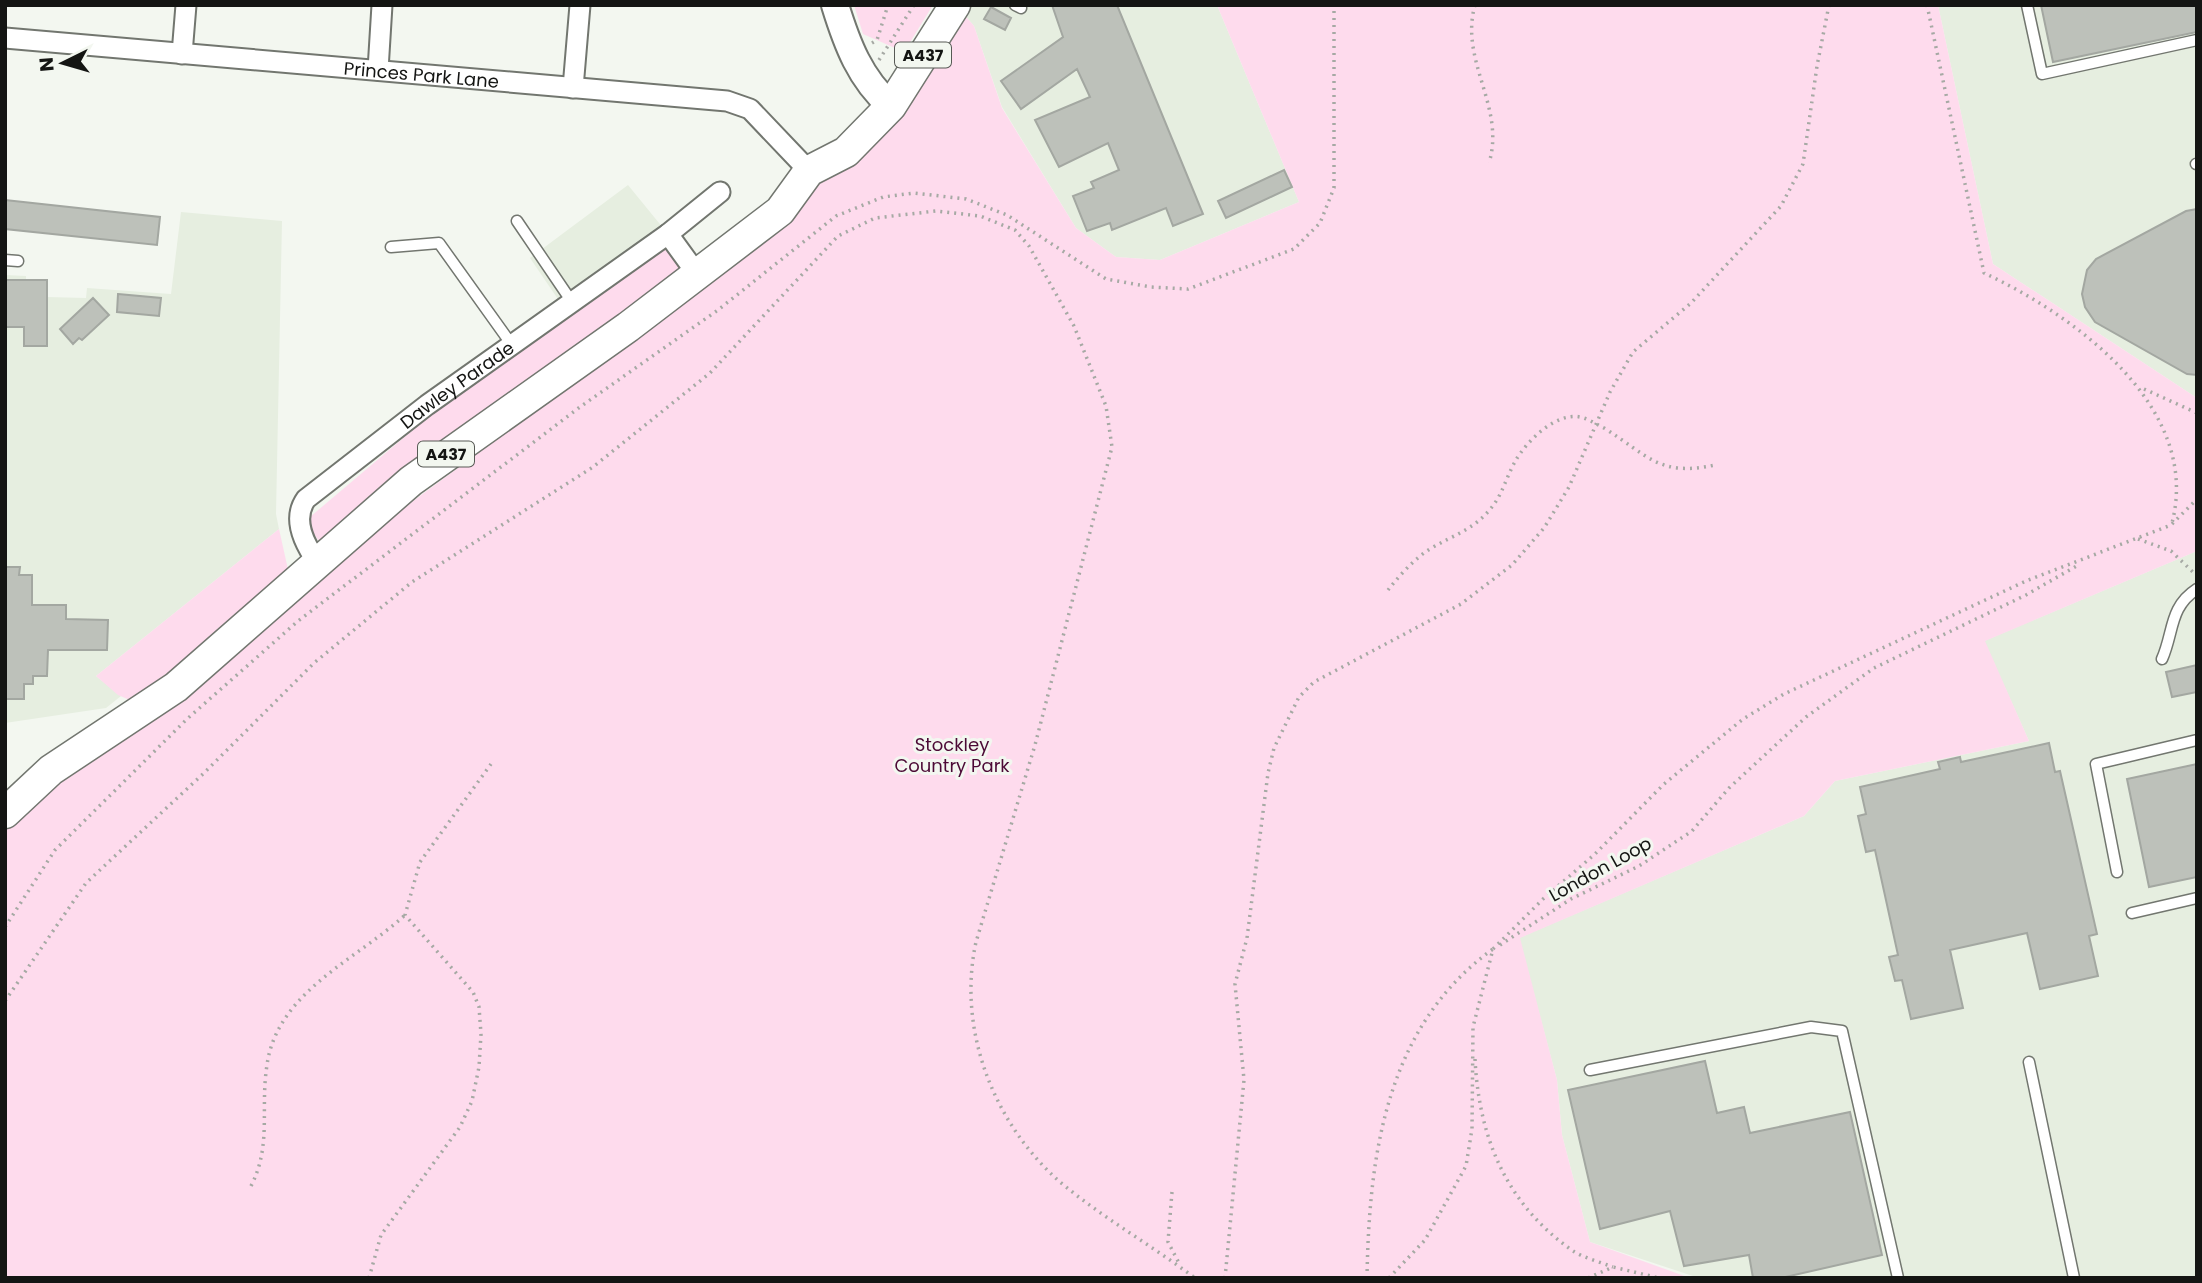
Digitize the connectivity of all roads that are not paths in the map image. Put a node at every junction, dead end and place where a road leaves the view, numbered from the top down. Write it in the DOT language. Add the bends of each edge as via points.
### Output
graph roads {
  1 [pos="186,5"];
  2 [pos="382,5"];
  3 [pos="580,5"];
  4 [pos="835,5"];
  5 [pos="955,5"];
  6 [pos="2027,5"];
  7 [pos="5,38"];
  8 [pos="2197,40"];
  9 [pos="182,54"];
  10 [pos="378,69"];
  11 [pos="573,88"];
  12 [pos="891,106"];
  13 [pos="809,171"];
  14 [pos="720,192"];
  15 [pos="517,222"];
  16 [pos="668,234"];
  17 [pos="391,247"];
  18 [pos="5,260"];
  19 [pos="18,261"];
  20 [pos="697,274"];
  21 [pos="572,302"];
  22 [pos="512,346"];
  23 [pos="318,563"];
  24 [pos="2197,589"];
  25 [pos="2162,659"];
  26 [pos="2197,740"];
  27 [pos="5,813"];
  28 [pos="2117,872"];
  29 [pos="2197,898"];
  30 [pos="2132,913"];
  31 [pos="2029,1062"];
  32 [pos="1590,1070"];
  33 [pos="1898,1278"];
  34 [pos="2074,1278"];
  1 -- 9 [label="street"];
  2 -- 10 [label="street"];
  3 -- 11 [label="street"];
  4 -- 12 [label="street" via="864,78"];
  5 -- 12 [label="main road, A437"];
  6 -- 8 [label="lane" via="2042,74"];
  7 -- 9 [label="street, Princes Park Lane"];
  9 -- 10 [label="street, Princes Park Lane"];
  10 -- 11 [label="street, Princes Park Lane"];
  11 -- 13 [label="street, Princes Park Lane" via="744,105"];
  12 -- 13 [label="main road, A437" via="846,152"];
  13 -- 20 [label="main road, A437" via="780,211"];
  14 -- 16 [label="street, Dawley Parade"];
  15 -- 21 [label="lane"];
  16 -- 20 [label="street"];
  16 -- 21 [label="street, Dawley Parade"];
  17 -- 22 [label="lane" via="439,243"];
  18 -- 19 [label="lane"];
  20 -- 23 [label="main road, A437" via="441,458"];
  21 -- 22 [label="street, Dawley Parade"];
  22 -- 23 [label="street, Dawley Parade" via="405,421 306,499 300,525"];
  23 -- 27 [label="main road, A437" via="176,687 51,770"];
  24 -- 25 [label="lane" via="2172,618 2171,639"];
  26 -- 28 [label="lane" via="2096,764"];
  29 -- 30 [label="lane"];
  31 -- 34 [label="lane"];
  32 -- 33 [label="lane" via="1811,1027 1842,1031"];
}
